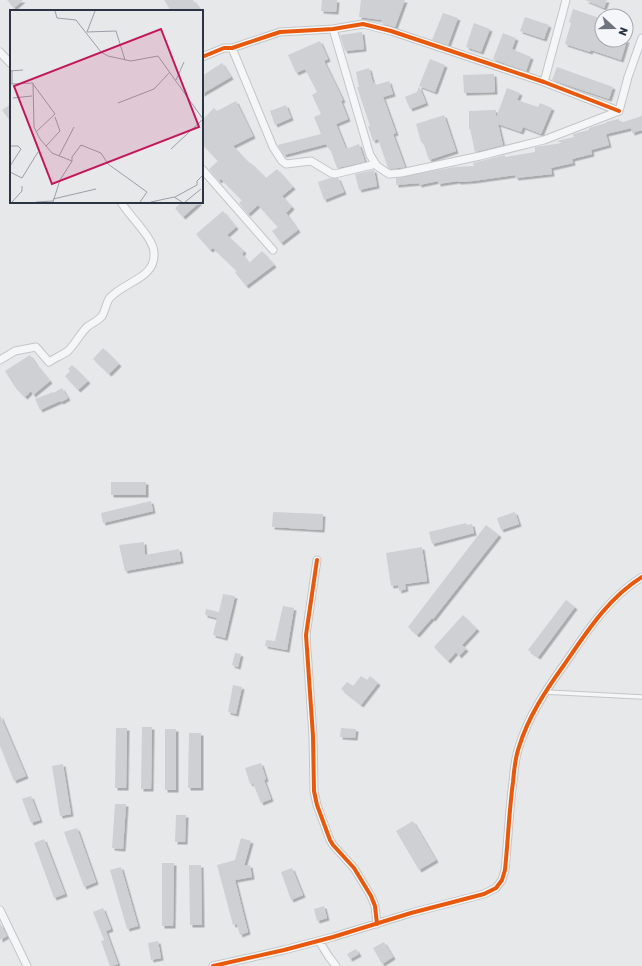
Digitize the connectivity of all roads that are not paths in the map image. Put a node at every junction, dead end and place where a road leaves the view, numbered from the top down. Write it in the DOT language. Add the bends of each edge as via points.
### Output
graph roads {
  1 [pos="566,0"];
  2 [pos="333,29"];
  3 [pos="642,38"];
  4 [pos="232,48"];
  5 [pos="0,52"];
  6 [pos="203,57"];
  7 [pos="10,63"];
  8 [pos="544,82"];
  9 [pos="619,111"];
  10 [pos="376,164"];
  11 [pos="203,170"];
  12 [pos="122,203"];
  13 [pos="273,250"];
  14 [pos="0,360"];
  15 [pos="316,560"];
  16 [pos="642,578"];
  17 [pos="546,692"];
  18 [pos="642,697"];
  19 [pos="0,910"];
  20 [pos="377,924"];
  21 [pos="320,941"];
  22 [pos="27,966"];
  23 [pos="212,966"];
  24 [pos="336,966"];
  1 -- 8 [label="street"];
  2 -- 4 [label="street" via="280,32"];
  2 -- 8 [label="street" via="363,24 391,31"];
  2 -- 10 [label="street" via="365,140"];
  3 -- 9 [label="street"];
  4 -- 6 [label="street" via="224,48"];
  4 -- 10 [label="street" via="273,147 282,161 286,164 311,161 336,174"];
  5 -- 7 [label="street"];
  8 -- 9 [label="street"];
  9 -- 10 [label="street" via="544,140 480,156 389,174"];
  11 -- 13 [label="street"];
  12 -- 14 [label="street" via="151,242 154,262 149,270 116,292 109,299 102,316 88,326 67,351 49,362 36,346 15,351"];
  15 -- 20 [label="street" via="306,635 314,791 330,840 354,868 371,896"];
  16 -- 17 [label="street" via="634,582 601,614"];
  17 -- 18 [label="lane"];
  17 -- 20 [label="street" via="527,724 518,748 502,880 496,888 484,894"];
  19 -- 22 [label="street"];
  20 -- 21 [label="street"];
  21 -- 23 [label="street"];
  21 -- 24 [label="street"];
}
